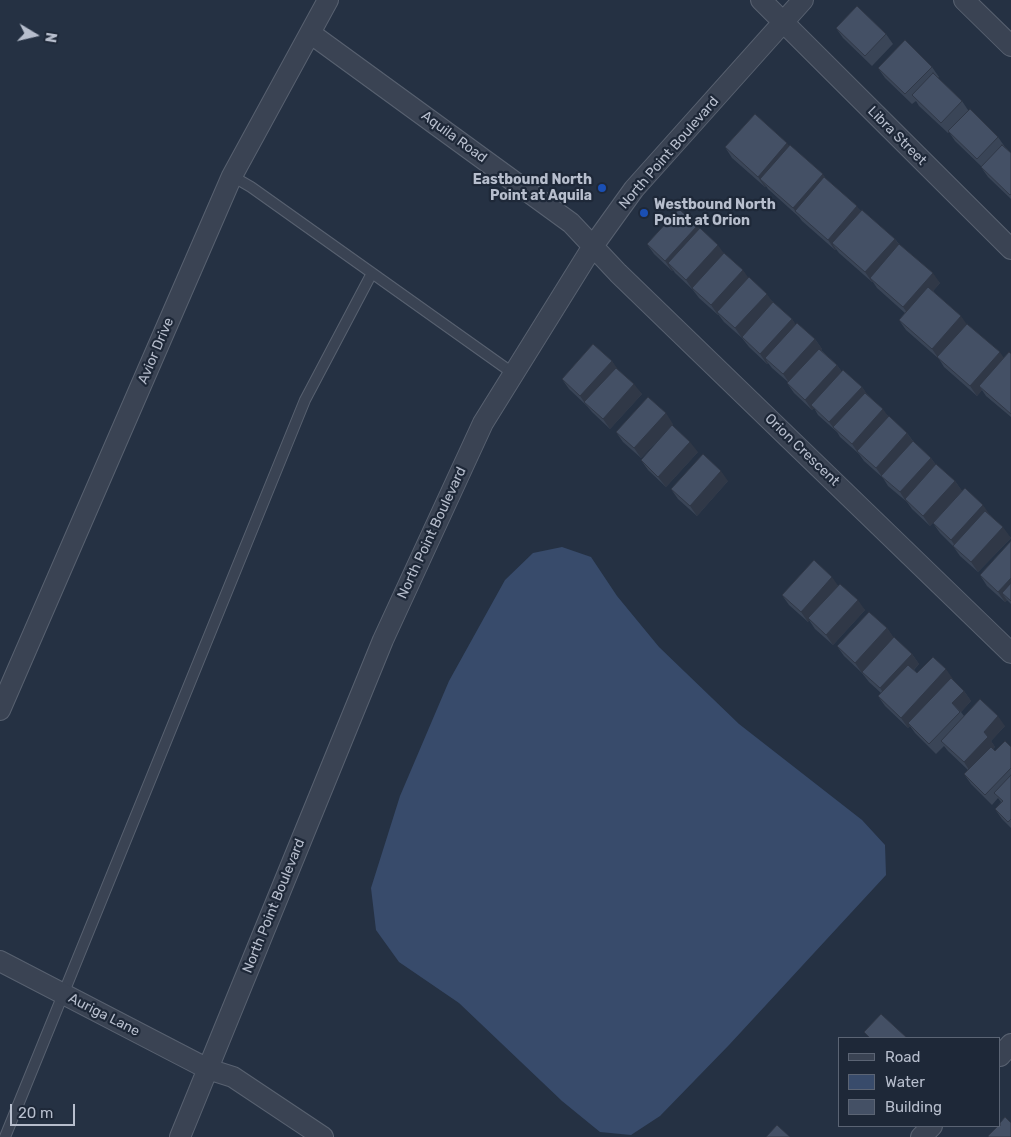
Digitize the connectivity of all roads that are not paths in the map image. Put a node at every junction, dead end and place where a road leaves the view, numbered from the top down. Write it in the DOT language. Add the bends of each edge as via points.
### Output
graph roads {
  1 [pos="328,0"];
  2 [pos="761,0"];
  3 [pos="804,0"];
  4 [pos="964,0"];
  5 [pos="784,22"];
  6 [pos="310,33"];
  7 [pos="1011,46"];
  8 [pos="232,176"];
  9 [pos="593,246"];
  10 [pos="1011,248"];
  11 [pos="372,273"];
  12 [pos="514,374"];
  13 [pos="1011,653"];
  14 [pos="0,710"];
  15 [pos="0,961"];
  16 [pos="64,994"];
  17 [pos="1011,1044"];
  18 [pos="1001,1055"];
  19 [pos="208,1069"];
  20 [pos="931,1127"];
  21 [pos="6,1137"];
  22 [pos="180,1137"];
  23 [pos="323,1137"];
  24 [pos="921,1137"];
  1 -- 6 [label="street, Avior Drive"];
  2 -- 5 [label="street, Libra Street"];
  3 -- 5 [label="street, North Point Boulevard"];
  4 -- 7 [label="street"];
  5 -- 9 [label="street, North Point Boulevard" via="634,189"];
  5 -- 10 [label="street, Libra Street"];
  6 -- 8 [label="street, Avior Drive"];
  6 -- 9 [label="street, Aquila Road" via="571,223"];
  8 -- 11 [label="lane"];
  8 -- 14 [label="street, Avior Drive"];
  9 -- 12 [label="street, North Point Boulevard"];
  9 -- 13 [label="street, Orion Crescent"];
  11 -- 12 [label="lane"];
  11 -- 16 [label="lane" via="305,400"];
  12 -- 19 [label="street, North Point Boulevard" via="483,424 383,640"];
  15 -- 16 [label="street, Auriga Lane"];
  16 -- 19 [label="street, Auriga Lane"];
  16 -- 21 [label="lane"];
  17 -- 18 [label="street"];
  19 -- 22 [label="street, North Point Boulevard"];
  19 -- 23 [label="street" via="233,1077"];
  20 -- 24 [label="street"];
}
